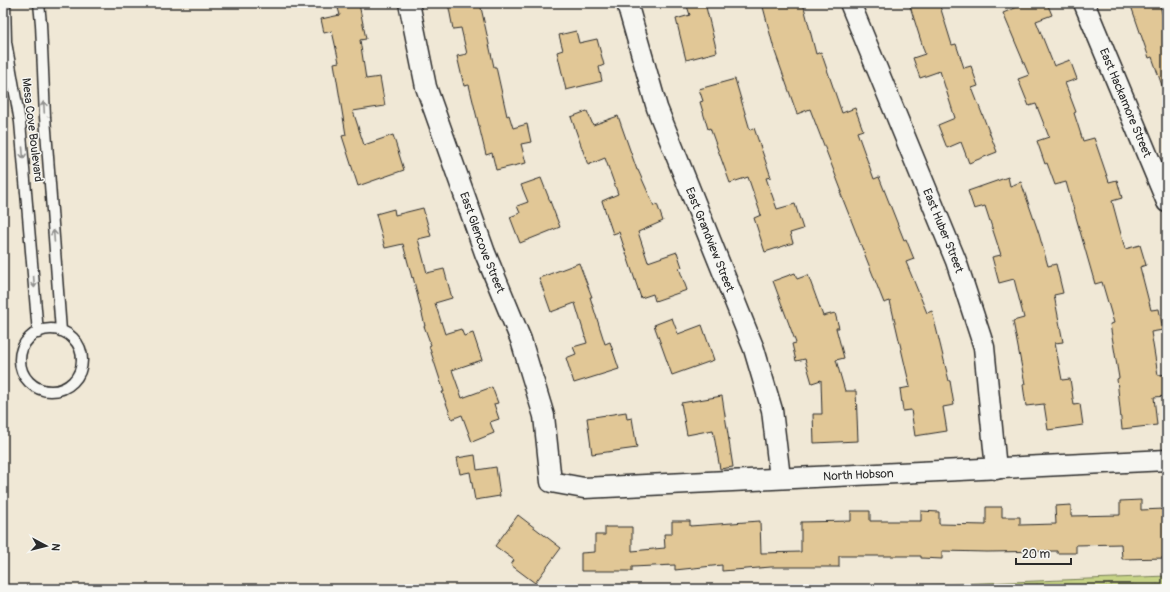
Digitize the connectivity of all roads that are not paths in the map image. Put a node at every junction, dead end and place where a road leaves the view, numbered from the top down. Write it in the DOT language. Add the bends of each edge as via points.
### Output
graph roads {
  1 [pos="5,3"];
  2 [pos="39,3"];
  3 [pos="409,3"];
  4 [pos="627,3"];
  5 [pos="850,3"];
  6 [pos="1084,3"];
  7 [pos="1167,202"];
  8 [pos="61,331"];
  9 [pos="38,333"];
  10 [pos="1167,460"];
  11 [pos="996,469"];
  12 [pos="780,478"];
  13 [pos="551,482"];
  1 -- 9 [label="lane, Mesa Cove Boulevard, one-way" via="6,42 20,122"];
  8 -- 2 [label="lane, Mesa Cove Boulevard, one-way"];
  3 -- 13 [label="street, East Glencove Street" via="426,86 485,253 521,340 544,416"];
  4 -- 12 [label="street, East Grandview Street" via="657,108 754,349 772,410"];
  5 -- 11 [label="street, East Huber Street" via="956,261 984,347"];
  6 -- 7 [label="street, East Hackamore Street"];
  8 -- 9 [label="lane" via="52,329"];
  8 -- 9 [label="lane" via="77,343 82,364 73,382 54,391 34,386 22,370 22,351 26,342"];
  10 -- 11 [label="street, North Hobson"];
  11 -- 12 [label="street, North Hobson"];
  12 -- 13 [label="street, North Hobson" via="584,488"];
}
